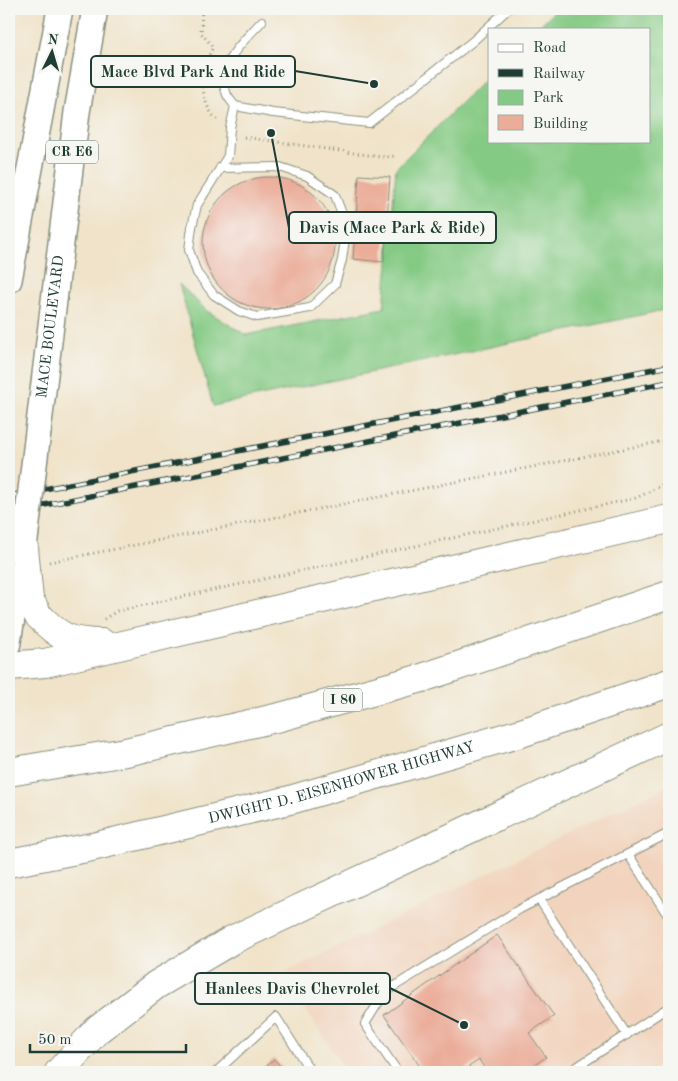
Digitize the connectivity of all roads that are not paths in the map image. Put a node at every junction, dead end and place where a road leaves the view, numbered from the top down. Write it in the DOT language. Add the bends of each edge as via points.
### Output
graph roads {
  1 [pos="60,9"];
  2 [pos="95,9"];
  3 [pos="508,9"];
  4 [pos="262,21"];
  5 [pos="235,106"];
  6 [pos="220,168"];
  7 [pos="9,280"];
  8 [pos="669,519"];
  9 [pos="24,548"];
  10 [pos="669,596"];
  11 [pos="25,618"];
  12 [pos="126,643"];
  13 [pos="9,644"];
  14 [pos="9,666"];
  15 [pos="669,683"];
  16 [pos="669,736"];
  17 [pos="9,772"];
  18 [pos="669,834"];
  19 [pos="92,847"];
  20 [pos="628,854"];
  21 [pos="9,863"];
  22 [pos="9,876"];
  23 [pos="539,899"];
  24 [pos="669,917"];
  25 [pos="669,1007"];
  26 [pos="627,1034"];
  27 [pos="60,1072"];
  28 [pos="216,1072"];
  29 [pos="311,1072"];
  30 [pos="398,1072"];
  31 [pos="569,1072"];
  1 -- 7 [label="main road, CR E6"];
  2 -- 9 [label="main road, MACE BOULEVARD / CR E6, bridge" via="77,112"];
  3 -- 5 [label="lane" via="474,41 369,123"];
  4 -- 5 [label="lane" via="232,55 224,73 226,92"];
  5 -- 6 [label="lane" via="228,156"];
  6 -- 6 [label="lane" via="197,205 192,227 189,250 198,273 214,295 257,318 310,308 335,284 342,260 345,239 342,214 335,195 307,176 280,167"];
  8 -- 12 [label="highway"];
  9 -- 11 [label="highway, bridge" via="29,598"];
  10 -- 17 [label="highway, I 80" via="422,678 280,717 126,752"];
  11 -- 12 [label="highway" via="79,643"];
  11 -- 13 [label="main road"];
  12 -- 14 [label="highway" via="45,662"];
  15 -- 19 [label="highway, DWIGHT D. EISENHOWER HIGHWAY" via="521,733 290,800"];
  16 -- 27 [label="highway" via="232,940 156,985 96,1031"];
  18 -- 20 [label="lane"];
  19 -- 21 [label="highway, DWIGHT D. EISENHOWER HIGHWAY"];
  19 -- 22 [label="highway"];
  20 -- 23 [label="lane"];
  20 -- 24 [label="lane"];
  23 -- 26 [label="lane"];
  23 -- 30 [label="lane" via="385,992 365,1024"];
  25 -- 26 [label="lane"];
  26 -- 31 [label="lane"];
  28 -- 29 [label="lane" via="276,1017"];
}
